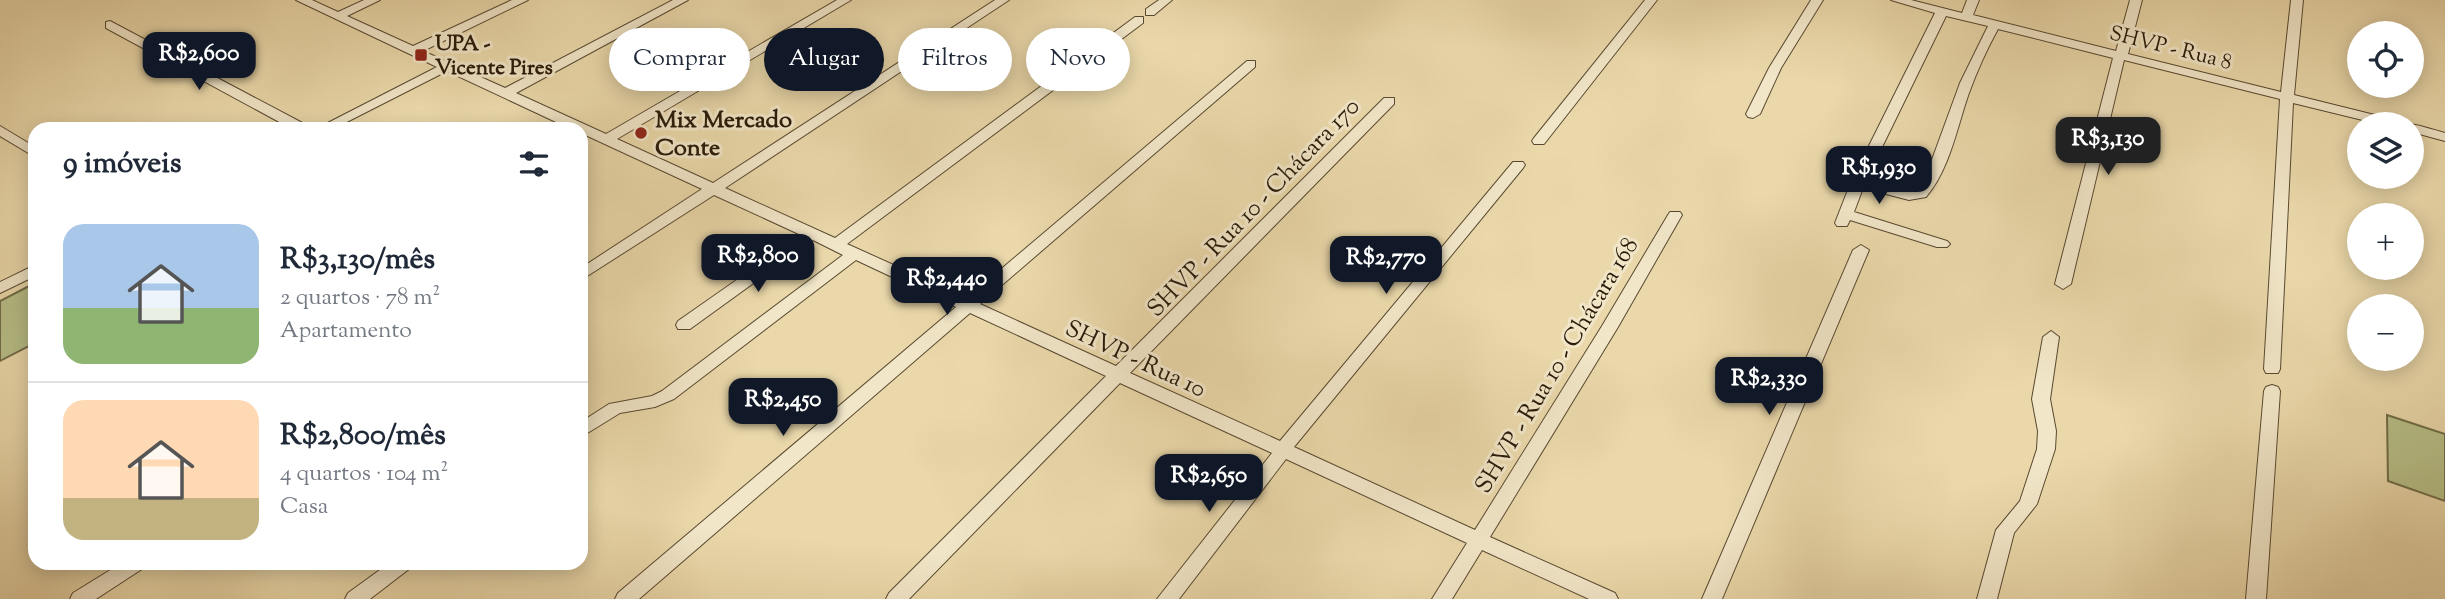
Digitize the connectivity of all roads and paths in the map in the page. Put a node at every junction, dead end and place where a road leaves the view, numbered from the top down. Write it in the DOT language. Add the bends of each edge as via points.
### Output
graph roads {
  1 [pos="302,0"];
  2 [pos="374,0"];
  3 [pos="522,0"];
  4 [pos="682,0"];
  5 [pos="845,0"];
  6 [pos="1003,0"];
  7 [pos="1166,0"];
  8 [pos="1651,0"];
  9 [pos="1816,0"];
  10 [pos="1897,0"];
  11 [pos="1973,0"];
  12 [pos="2136,0"];
  13 [pos="2297,0"];
  14 [pos="1942,11"];
  15 [pos="338,16"];
  16 [pos="1966,17"];
  17 [pos="110,24"];
  18 [pos="1995,24"];
  19 [pos="413,51"];
  20 [pos="2121,55"];
  21 [pos="1251,64"];
  22 [pos="446,67"];
  23 [pos="504,93"];
  24 [pos="2288,98"];
  25 [pos="1390,101"];
  26 [pos="2347,112"];
  27 [pos="1753,114"];
  28 [pos="290,122"];
  29 [pos="336,122"];
  30 [pos="566,122"];
  31 [pos="0,130"];
  32 [pos="2424,131"];
  33 [pos="588,132"];
  34 [pos="2445,137"];
  35 [pos="605,140"];
  36 [pos="1539,141"];
  37 [pos="28,148"];
  38 [pos="1518,165"];
  39 [pos="1858,182"];
  40 [pos="714,189"];
  41 [pos="1675,215"];
  42 [pos="812,234"];
  43 [pos="1942,244"];
  44 [pos="835,245"];
  45 [pos="1861,250"];
  46 [pos="854,254"];
  47 [pos="588,270"];
  48 [pos="28,274"];
  49 [pos="2063,284"];
  50 [pos="0,288"];
  51 [pos="967,306"];
  52 [pos="684,325"];
  53 [pos="2051,337"];
  54 [pos="2272,369"];
  55 [pos="1119,375"];
  56 [pos="2272,391"];
  57 [pos="588,427"];
  58 [pos="1282,450"];
  59 [pos="1478,541"];
  60 [pos="126,570"];
  61 [pos="394,570"];
  62 [pos="80,599"];
  63 [pos="355,599"];
  64 [pos="625,599"];
  65 [pos="897,599"];
  66 [pos="1167,599"];
  67 [pos="1442,599"];
  68 [pos="1608,599"];
  69 [pos="1712,599"];
  70 [pos="1987,599"];
  71 [pos="2256,599"];
  1 -- 15 [label="street, SHVP - Rua 10"];
  2 -- 15 [label="street"];
  3 -- 19 [label="street"];
  4 -- 23 [label="street"];
  5 -- 35 [label="street"];
  6 -- 40 [label="street"];
  7 -- 44 [label="street"];
  8 -- 36 [label="street"];
  9 -- 27 [label="street"];
  10 -- 14 [label="street, SHVP - Rua 8"];
  11 -- 16 [label="street"];
  12 -- 20 [label="street"];
  13 -- 24 [label="street"];
  14 -- 16 [label="street, SHVP - Rua 8"];
  14 -- 39 [label="street"];
  15 -- 19 [label="street, SHVP - Rua 10"];
  16 -- 18 [label="street, SHVP - Rua 8"];
  17 -- 28 [label="street"];
  18 -- 20 [label="street, SHVP - Rua 8"];
  18 -- 39 [label="street" via="1966,82 1924,192 1906,195"];
  19 -- 22 [label="street, SHVP - Rua 10"];
  20 -- 24 [label="street, SHVP - Rua 8"];
  20 -- 49 [label="street"];
  21 -- 51 [label="street"];
  22 -- 23 [label="street, SHVP - Rua 10"];
  22 -- 29 [label="street"];
  23 -- 30 [label="street, SHVP - Rua 10"];
  24 -- 26 [label="street, SHVP - Rua 8"];
  24 -- 54 [label="street"];
  25 -- 55 [label="street, SHVP - Rua 10 - Chácara 170"];
  31 -- 37 [label="street"];
  32 -- 34 [label="street"];
  33 -- 35 [label="street, SHVP - Rua 10"];
  35 -- 40 [label="street, SHVP - Rua 10"];
  38 -- 58 [label="street"];
  39 -- 43 [label="street" via="1843,218"];
  40 -- 42 [label="street, SHVP - Rua 10"];
  40 -- 47 [label="street"];
  41 -- 59 [label="street, SHVP - Rua 10 - Chácara 168"];
  42 -- 44 [label="street, SHVP - Rua 10"];
  42 -- 52 [label="street"];
  44 -- 46 [label="street, SHVP - Rua 10"];
  45 -- 69 [label="street"];
  46 -- 51 [label="street, SHVP - Rua 10"];
  46 -- 57 [label="street" via="668,395 615,408"];
  48 -- 50 [label="street"];
  51 -- 55 [label="street, SHVP - Rua 10"];
  51 -- 64 [label="street"];
  53 -- 70 [label="street" via="2040,399 2046,449 2028,504 2006,530"];
  55 -- 58 [label="street, SHVP - Rua 10"];
  55 -- 65 [label="street, SHVP - Rua 10 - Chácara 170"];
  56 -- 71 [label="street"];
  58 -- 59 [label="street, SHVP - Rua 10"];
  58 -- 66 [label="street"];
  59 -- 67 [label="street, SHVP - Rua 10 - Chácara 168"];
  59 -- 68 [label="street, SHVP - Rua 10"];
  60 -- 62 [label="street"];
  61 -- 63 [label="street"];
}
